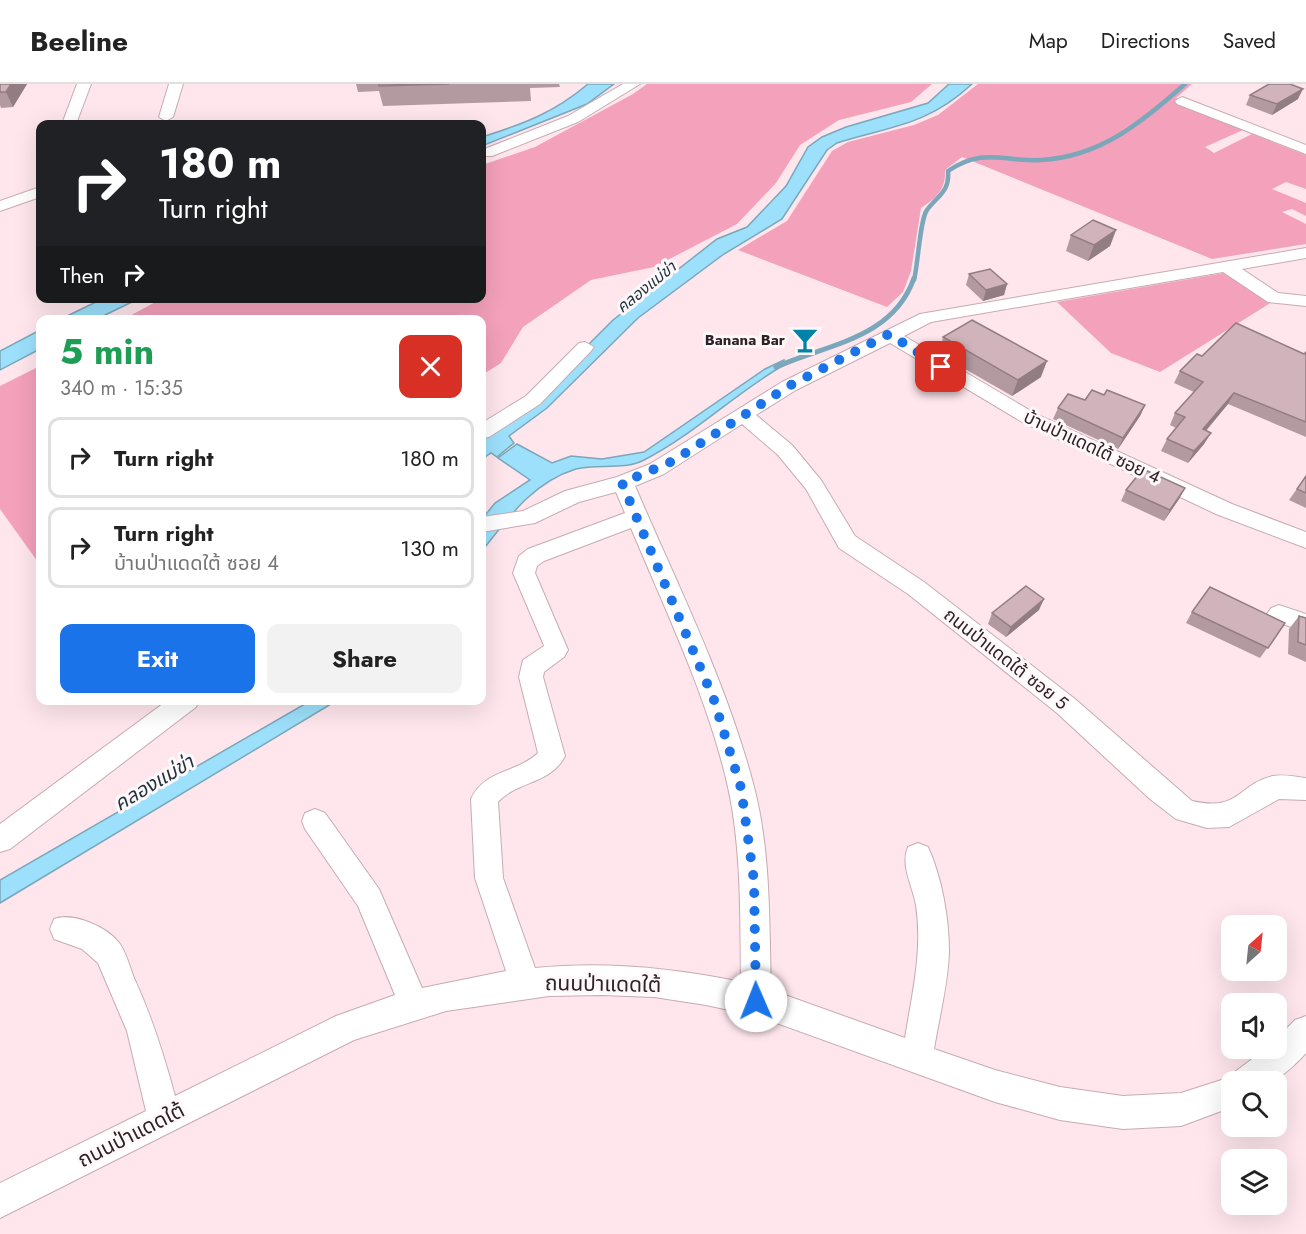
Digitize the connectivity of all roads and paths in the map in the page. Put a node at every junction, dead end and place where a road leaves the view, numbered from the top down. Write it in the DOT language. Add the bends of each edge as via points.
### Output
graph roads {
  1 [pos="84,84"];
  2 [pos="176,84"];
  3 [pos="633,84"];
  4 [pos="1182,101"];
  5 [pos="166,117"];
  6 [pos="70,120"];
  7 [pos="1306,150"];
  8 [pos="487,153"];
  9 [pos="36,193"];
  10 [pos="0,206"];
  11 [pos="1306,253"];
  12 [pos="1227,267"];
  13 [pos="1306,301"];
  14 [pos="889,334"];
  15 [pos="585,347"];
  16 [pos="742,414"];
  17 [pos="486,429"];
  18 [pos="622,483"];
  19 [pos="637,517"];
  20 [pos="486,523"];
  21 [pos="1306,540"];
  22 [pos="1279,614"];
  23 [pos="1306,623"];
  24 [pos="180,705"];
  25 [pos="1306,789"];
  26 [pos="315,821"];
  27 [pos="0,840"];
  28 [pos="918,856"];
  29 [pos="64,929"];
  30 [pos="525,983"];
  31 [pos="756,1001"];
  32 [pos="412,1003"];
  33 [pos="1306,1031"];
  34 [pos="917,1057"];
  35 [pos="1262,1071"];
  36 [pos="1221,1095"];
  37 [pos="164,1118"];
  38 [pos="0,1202"];
  1 -- 6 [label="street"];
  2 -- 5 [label="street"];
  3 -- 8 [label="street" via="573,119"];
  4 -- 7 [label="street"];
  9 -- 10 [label="street"];
  11 -- 12 [label="street"];
  12 -- 13 [label="street" via="1274,298"];
  12 -- 14 [label="street" via="938,315"];
  14 -- 16 [label="street"];
  14 -- 21 [label="street, บ้านป่าแดดใต้ ซอย 4" via="1029,418 1224,509"];
  15 -- 17 [label="street" via="533,400"];
  16 -- 18 [label="street" via="673,461"];
  16 -- 25 [label="street, ถนนป่าแดดใต้ ซอย 5" via="785,450 814,485 847,542 916,588 1066,706 1185,811 1229,815 1275,787"];
  18 -- 19 [label="street"];
  18 -- 20 [label="street" via="584,492 527,518"];
  19 -- 30 [label="street" via="536,555 527,562 524,573 555,643 552,655 532,667 531,677 552,756 543,767 491,789 484,799 489,878"];
  19 -- 31 [label="street" via="714,700 741,788 754,881"];
  22 -- 23 [label="street"];
  24 -- 27 [label="street"];
  26 -- 32 [label="street" via="369,898"];
  28 -- 34 [label="street" via="930,905 934,953"];
  29 -- 37 [label="street" via="91,938 109,953 141,1032"];
  30 -- 31 [label="street, ถนนป่าแดดใต้" via="650,983"];
  30 -- 32 [label="street, ถนนป่าแดดใต้"];
  31 -- 34 [label="street, ถนนป่าแดดใต้"];
  32 -- 37 [label="street, ถนนป่าแดดใต้" via="316,1041"];
  33 -- 35 [label="street"];
  34 -- 36 [label="street, ถนนป่าแดดใต้" via="1038,1099 1080,1108 1159,1111 1194,1106"];
  37 -- 38 [label="street, ถนนป่าแดดใต้"];
}
